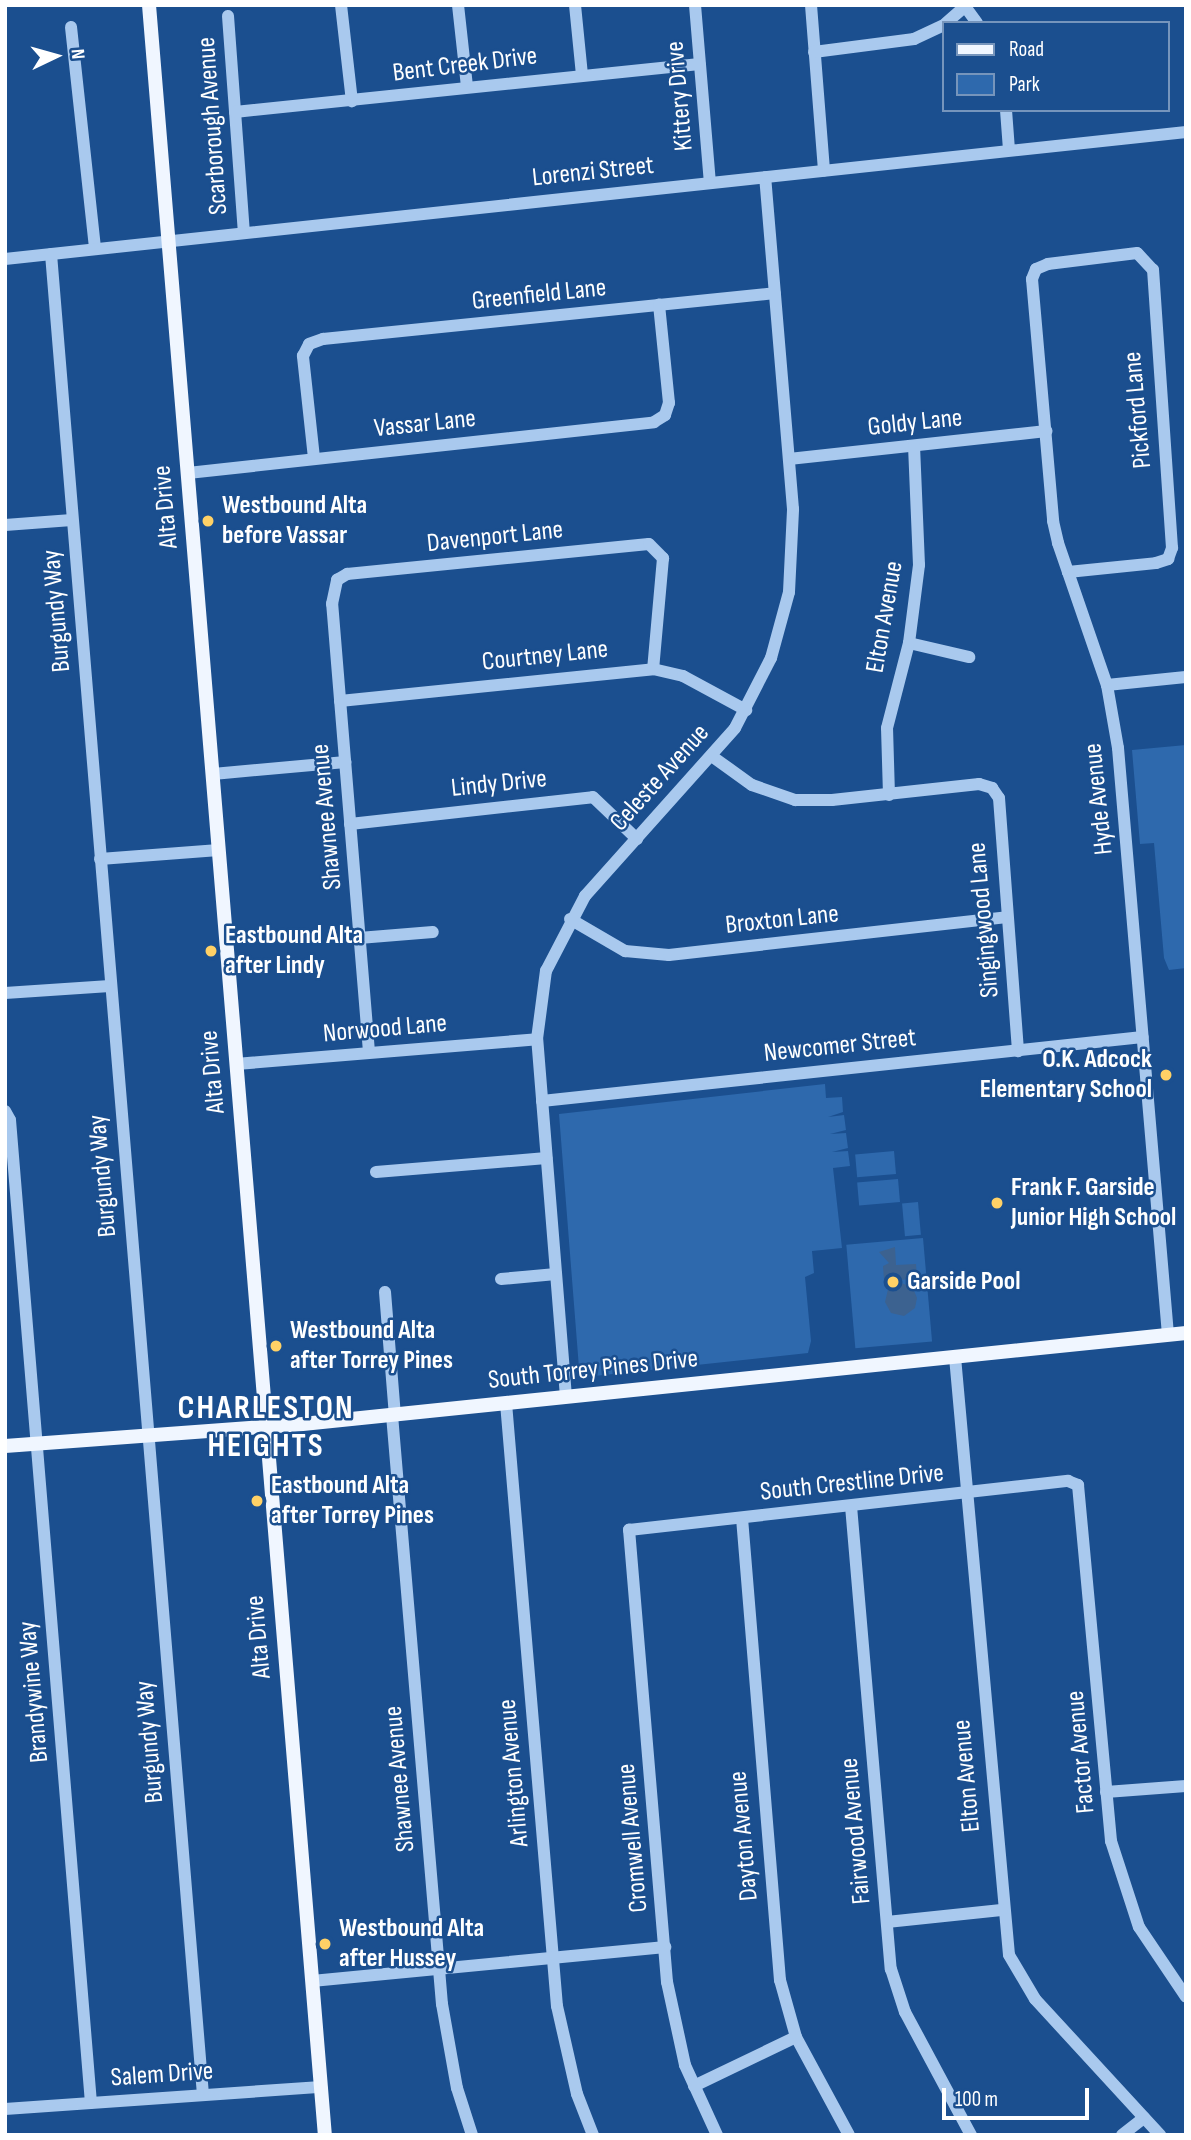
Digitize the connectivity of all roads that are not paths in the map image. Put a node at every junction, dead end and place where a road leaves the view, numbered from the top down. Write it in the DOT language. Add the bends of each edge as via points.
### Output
graph roads {
  1 [pos="149,5"];
  2 [pos="341,5"];
  3 [pos="458,5"];
  4 [pos="575,5"];
  5 [pos="695,5"];
  6 [pos="811,5"];
  7 [pos="965,6"];
  8 [pos="228,16"];
  9 [pos="948,21"];
  10 [pos="976,21"];
  11 [pos="942,25"];
  12 [pos="71,27"];
  13 [pos="814,52"];
  14 [pos="700,64"];
  15 [pos="582,75"];
  16 [pos="467,87"];
  17 [pos="352,101"];
  18 [pos="236,112"];
  19 [pos="1006,112"];
  20 [pos="1186,132"];
  21 [pos="1009,150"];
  22 [pos="824,170"];
  23 [pos="765,177"];
  24 [pos="710,183"];
  25 [pos="244,232"];
  26 [pos="169,241"];
  27 [pos="95,248"];
  28 [pos="51,254"];
  29 [pos="5,258"];
  30 [pos="1036,269"];
  31 [pos="775,293"];
  32 [pos="659,305"];
  33 [pos="1046,431"];
  34 [pos="914,446"];
  35 [pos="314,458"];
  36 [pos="789,459"];
  37 [pos="188,473"];
  38 [pos="72,520"];
  39 [pos="5,525"];
  40 [pos="1068,572"];
  41 [pos="337,580"];
  42 [pos="909,643"];
  43 [pos="969,657"];
  44 [pos="653,669"];
  45 [pos="1186,677"];
  46 [pos="1107,685"];
  47 [pos="340,701"];
  48 [pos="746,710"];
  49 [pos="713,757"];
  50 [pos="345,762"];
  51 [pos="213,774"];
  52 [pos="889,795"];
  53 [pos="350,824"];
  54 [pos="637,839"];
  55 [pos="219,850"];
  56 [pos="100,859"];
  57 [pos="1007,917"];
  58 [pos="570,919"];
  59 [pos="433,932"];
  60 [pos="359,938"];
  61 [pos="110,986"];
  62 [pos="5,993"];
  63 [pos="1143,1037"];
  64 [pos="537,1039"];
  65 [pos="1018,1051"];
  66 [pos="369,1052"];
  67 [pos="236,1064"];
  68 [pos="542,1101"];
  69 [pos="5,1111"];
  70 [pos="547,1158"];
  71 [pos="376,1172"];
  72 [pos="556,1274"];
  73 [pos="501,1279"];
  74 [pos="385,1292"];
  75 [pos="1185,1333"];
  76 [pos="1168,1335"];
  77 [pos="1186,1341"];
  78 [pos="955,1357"];
  79 [pos="566,1397"];
  80 [pos="506,1403"];
  81 [pos="394,1415"];
  82 [pos="266,1428"];
  83 [pos="147,1437"];
  84 [pos="36,1444"];
  85 [pos="5,1446"];
  86 [pos="1078,1485"];
  87 [pos="967,1493"];
  88 [pos="851,1506"];
  89 [pos="742,1518"];
  90 [pos="629,1530"];
  91 [pos="1186,1786"];
  92 [pos="1106,1792"];
  93 [pos="1001,1910"];
  94 [pos="887,1922"];
  95 [pos="665,1947"];
  96 [pos="552,1958"];
  97 [pos="438,1970"];
  98 [pos="312,1981"];
  99 [pos="1186,1997"];
  100 [pos="796,2037"];
  101 [pos="694,2086"];
  102 [pos="321,2087"];
  103 [pos="203,2095"];
  104 [pos="91,2103"];
  105 [pos="5,2109"];
  106 [pos="1144,2118"];
  107 [pos="325,2135"];
  108 [pos="472,2135"];
  109 [pos="593,2135"];
  110 [pos="717,2135"];
  111 [pos="849,2135"];
  112 [pos="971,2135"];
  113 [pos="1122,2135"];
  114 [pos="1160,2135"];
  1 -- 26 [label="main road, Alta Drive"];
  2 -- 17 [label="street"];
  3 -- 16 [label="street"];
  4 -- 15 [label="street"];
  5 -- 14 [label="street, Kittery Drive"];
  6 -- 13 [label="street"];
  7 -- 9 [label="street"];
  7 -- 10 [label="street"];
  8 -- 18 [label="street, Scarborough Avenue"];
  11 -- 13 [label="street" via="914,39"];
  12 -- 27 [label="street"];
  13 -- 22 [label="street"];
  14 -- 15 [label="street, Bent Creek Drive"];
  14 -- 24 [label="street, Kittery Drive"];
  15 -- 16 [label="street, Bent Creek Drive"];
  16 -- 17 [label="street, Bent Creek Drive"];
  17 -- 18 [label="street, Bent Creek Drive"];
  18 -- 25 [label="street, Scarborough Avenue"];
  19 -- 21 [label="street"];
  20 -- 21 [label="street, Lorenzi Street"];
  21 -- 22 [label="street, Lorenzi Street"];
  22 -- 23 [label="street, Lorenzi Street"];
  23 -- 24 [label="street, Lorenzi Street"];
  23 -- 31 [label="street, Celeste Avenue"];
  24 -- 25 [label="street, Lorenzi Street"];
  25 -- 26 [label="street, Lorenzi Street"];
  26 -- 27 [label="street, Lorenzi Street"];
  26 -- 37 [label="main road, Alta Drive"];
  27 -- 28 [label="street, Lorenzi Street"];
  28 -- 29 [label="street, Lorenzi Street"];
  28 -- 38 [label="street, Burgundy Way"];
  30 -- 33 [label="street, Hyde Avenue" via="1032,279"];
  30 -- 40 [label="street, Pickford Lane" via="1137,253 1153,270 1172,548 1168,559"];
  31 -- 32 [label="street, Greenfield Lane"];
  31 -- 36 [label="street, Celeste Avenue"];
  32 -- 35 [label="street, Vassar Lane" via="668,403 665,415 641,425"];
  32 -- 35 [label="street, Greenfield Lane" via="309,344 303,356"];
  33 -- 34 [label="street, Goldy Lane"];
  33 -- 40 [label="street, Hyde Avenue" via="1051,512"];
  34 -- 36 [label="street, Goldy Lane"];
  34 -- 42 [label="street, Elton Avenue" via="920,534"];
  35 -- 37 [label="street, Vassar Lane"];
  36 -- 48 [label="street, Celeste Avenue" via="794,539 789,592 771,658"];
  37 -- 51 [label="main road, Alta Drive"];
  38 -- 39 [label="street"];
  38 -- 56 [label="street, Burgundy Way"];
  40 -- 46 [label="street, Hyde Avenue"];
  41 -- 44 [label="street, Davenport Lane" via="347,574 640,542 658,549 663,564"];
  41 -- 47 [label="street, Shawnee Avenue" via="332,589"];
  42 -- 43 [label="street"];
  42 -- 52 [label="street, Elton Avenue" via="887,728"];
  44 -- 47 [label="street, Courtney Lane"];
  44 -- 48 [label="street, Courtney Lane" via="683,676"];
  45 -- 46 [label="street"];
  46 -- 63 [label="street, Hyde Avenue" via="1118,748"];
  47 -- 50 [label="street, Shawnee Avenue"];
  48 -- 49 [label="street, Celeste Avenue"];
  49 -- 52 [label="street" via="752,785 795,800"];
  49 -- 54 [label="street, Celeste Avenue"];
  50 -- 51 [label="street"];
  50 -- 53 [label="street, Shawnee Avenue"];
  51 -- 55 [label="main road, Alta Drive"];
  52 -- 57 [label="street, Singingwood Lane" via="979,784 992,788 999,798"];
  53 -- 54 [label="street, Lindy Drive" via="593,797"];
  53 -- 60 [label="street, Shawnee Avenue"];
  54 -- 58 [label="street, Celeste Avenue"];
  55 -- 56 [label="street"];
  55 -- 67 [label="main road, Alta Drive"];
  56 -- 61 [label="street, Burgundy Way"];
  57 -- 58 [label="street, Broxton Lane" via="669,955 625,951"];
  57 -- 65 [label="street, Singingwood Lane"];
  58 -- 64 [label="street, Celeste Avenue" via="546,971"];
  59 -- 60 [label="street"];
  60 -- 66 [label="street, Shawnee Avenue"];
  61 -- 62 [label="street"];
  61 -- 83 [label="street, Burgundy Way"];
  63 -- 65 [label="street, Newcomer Street"];
  63 -- 76 [label="street, Hyde Avenue"];
  64 -- 66 [label="street, Norwood Lane"];
  64 -- 68 [label="street, Celeste Avenue"];
  65 -- 68 [label="street, Newcomer Street"];
  66 -- 67 [label="street, Norwood Lane"];
  67 -- 82 [label="main road, Alta Drive"];
  68 -- 70 [label="street, Celeste Avenue"];
  69 -- 84 [label="street, Brandywine Way" via="10,1120"];
  70 -- 71 [label="street"];
  70 -- 72 [label="street, Celeste Avenue"];
  72 -- 73 [label="street"];
  72 -- 79 [label="street, Celeste Avenue"];
  74 -- 81 [label="street, Shawnee Avenue"];
  75 -- 76 [label="main road, South Torrey Pines Drive"];
  75 -- 77 [label="street"];
  76 -- 78 [label="main road, South Torrey Pines Drive"];
  78 -- 79 [label="main road, South Torrey Pines Drive"];
  78 -- 87 [label="street, Elton Avenue"];
  79 -- 80 [label="main road, South Torrey Pines Drive"];
  80 -- 81 [label="main road, South Torrey Pines Drive"];
  80 -- 96 [label="street, Arlington Avenue"];
  81 -- 82 [label="main road, South Torrey Pines Drive"];
  81 -- 97 [label="street, Shawnee Avenue"];
  82 -- 83 [label="main road, South Torrey Pines Drive"];
  82 -- 98 [label="main road, Alta Drive"];
  83 -- 84 [label="main road, South Torrey Pines Drive"];
  83 -- 103 [label="street, Burgundy Way"];
  84 -- 85 [label="main road, South Torrey Pines Drive"];
  84 -- 104 [label="street, Brandywine Way"];
  86 -- 87 [label="street, South Crestline Drive" via="1068,1480"];
  86 -- 92 [label="street, Factor Avenue"];
  87 -- 88 [label="street, South Crestline Drive"];
  87 -- 93 [label="street, Elton Avenue"];
  88 -- 89 [label="street, South Crestline Drive"];
  88 -- 94 [label="street, Fairwood Avenue"];
  89 -- 90 [label="street, South Crestline Drive"];
  89 -- 100 [label="street, Dayton Avenue" via="776,1948"];
  90 -- 95 [label="street, Cromwell Avenue"];
  91 -- 92 [label="street"];
  92 -- 99 [label="street, Factor Avenue" via="1111,1841 1139,1927"];
  93 -- 94 [label="street"];
  93 -- 106 [label="street, Elton Avenue" via="1009,1955 1023,1986"];
  94 -- 112 [label="street, Fairwood Avenue" via="891,1969 900,2000"];
  95 -- 96 [label="street"];
  95 -- 101 [label="street, Cromwell Avenue" via="671,2012"];
  96 -- 97 [label="street"];
  96 -- 109 [label="street, Arlington Avenue" via="567,2056"];
  97 -- 98 [label="street"];
  97 -- 108 [label="street, Shawnee Avenue" via="449,2051"];
  98 -- 102 [label="main road, Alta Drive"];
  100 -- 101 [label="street"];
  100 -- 111 [label="street, Dayton Avenue"];
  101 -- 110 [label="street, Cromwell Avenue"];
  102 -- 103 [label="street, Salem Drive"];
  102 -- 107 [label="main road, Alta Drive"];
  103 -- 104 [label="street, Salem Drive"];
  104 -- 105 [label="street, Salem Drive"];
  106 -- 113 [label="street"];
  106 -- 114 [label="street, Elton Avenue"];
}
